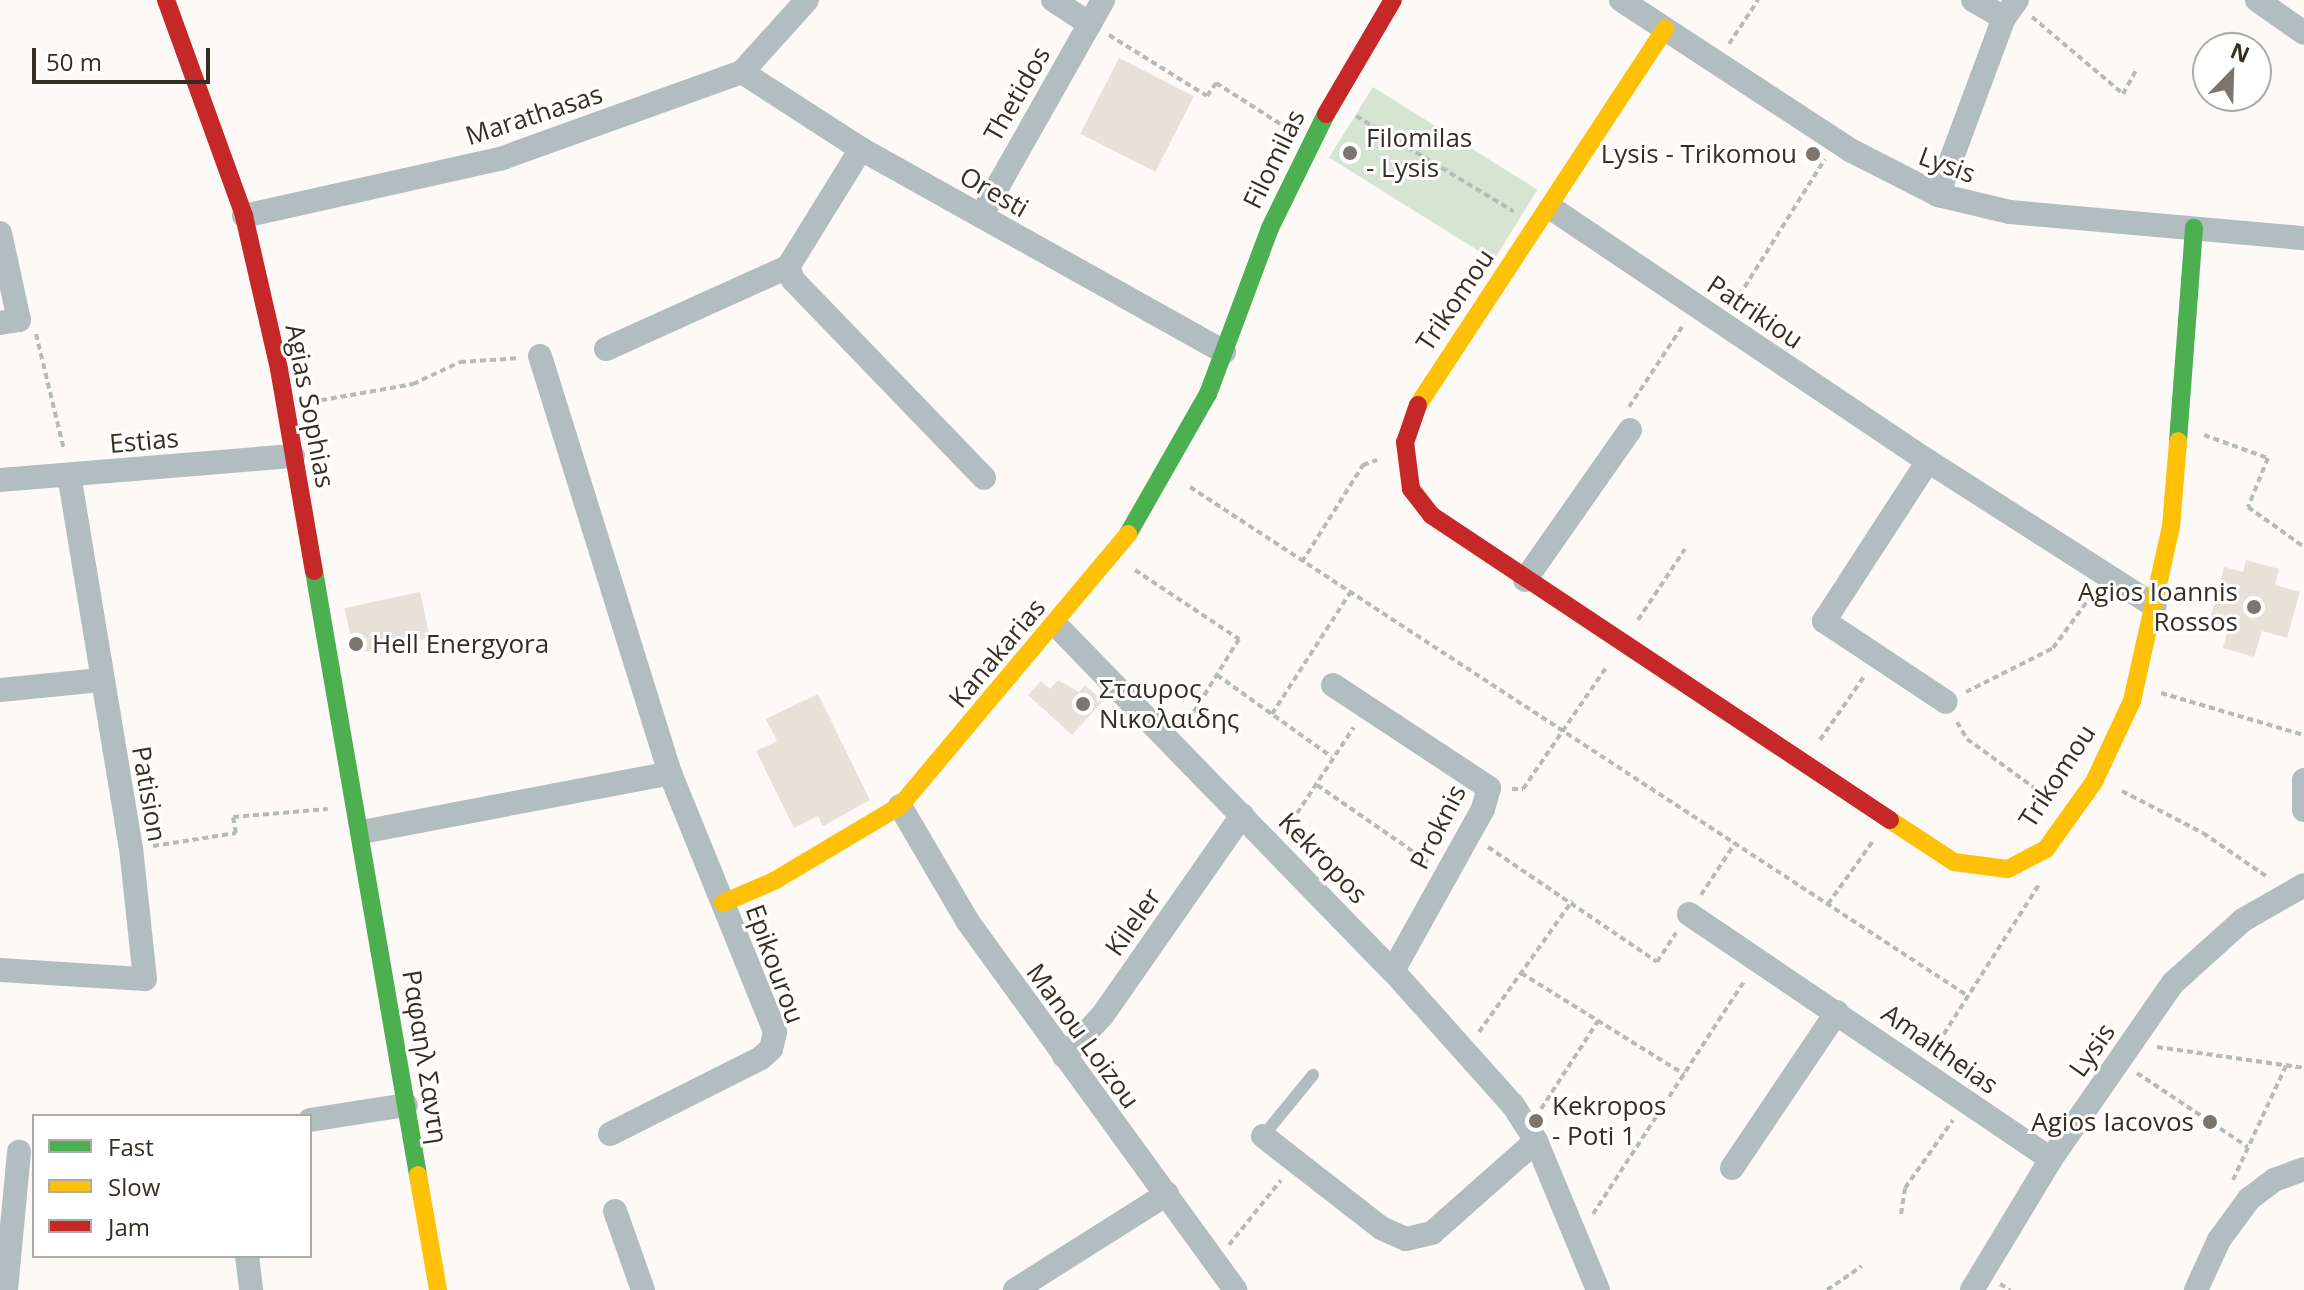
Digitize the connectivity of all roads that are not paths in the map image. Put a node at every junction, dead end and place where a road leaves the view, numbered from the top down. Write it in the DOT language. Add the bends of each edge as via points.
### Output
graph roads {
  1 [pos="166,0"];
  2 [pos="807,0"];
  3 [pos="1053,0"];
  4 [pos="1103,0"];
  5 [pos="1393,0"];
  6 [pos="1621,0"];
  7 [pos="1973,0"];
  8 [pos="2257,0"];
  9 [pos="2012,7"];
  10 [pos="1090,24"];
  11 [pos="1665,29"];
  12 [pos="2304,33"];
  13 [pos="742,72"];
  14 [pos="861,149"];
  15 [pos="1938,195"];
  16 [pos="244,216"];
  17 [pos="981,216"];
  18 [pos="1545,217"];
  19 [pos="2194,228"];
  20 [pos="0,233"];
  21 [pos="2304,238"];
  22 [pos="788,267"];
  23 [pos="10,322"];
  24 [pos="606,349"];
  25 [pos="1224,352"];
  26 [pos="540,356"];
  27 [pos="1630,430"];
  28 [pos="293,456"];
  29 [pos="1928,461"];
  30 [pos="69,476"];
  31 [pos="984,478"];
  32 [pos="0,480"];
  33 [pos="1525,580"];
  34 [pos="2155,606"];
  35 [pos="1056,625"];
  36 [pos="101,680"];
  37 [pos="1333,685"];
  38 [pos="0,690"];
  39 [pos="1946,702"];
  40 [pos="670,773"];
  41 [pos="2304,780"];
  42 [pos="900,806"];
  43 [pos="2304,810"];
  44 [pos="1242,815"];
  45 [pos="362,832"];
  46 [pos="2297,889"];
  47 [pos="723,903"];
  48 [pos="1689,914"];
  49 [pos="0,970"];
  50 [pos="1393,971"];
  51 [pos="1837,1012"];
  52 [pos="1064,1056"];
  53 [pos="1313,1075"];
  54 [pos="406,1105"];
  55 [pos="312,1120"];
  56 [pos="610,1134"];
  57 [pos="1532,1135"];
  58 [pos="1263,1136"];
  59 [pos="18,1152"];
  60 [pos="2051,1159"];
  61 [pos="1732,1168"];
  62 [pos="2304,1169"];
  63 [pos="1167,1194"];
  64 [pos="615,1211"];
  65 [pos="247,1258"];
  66 [pos="1021,1289"];
  67 [pos="6,1290"];
  68 [pos="251,1290"];
  69 [pos="438,1290"];
  70 [pos="643,1290"];
  71 [pos="1235,1290"];
  72 [pos="1598,1290"];
  73 [pos="1972,1290"];
  74 [pos="2196,1290"];
  1 -- 16 [label="street, Agias Sophias"];
  2 -- 13 [label="street, Marathasas"];
  3 -- 10 [label="street"];
  4 -- 10 [label="street, Thetidos"];
  5 -- 25 [label="street, Filomilas" via="1309,143 1270,228"];
  6 -- 11 [label="street, Lysis"];
  7 -- 9 [label="street"];
  8 -- 12 [label="street"];
  9 -- 15 [label="street"];
  10 -- 17 [label="street, Thetidos"];
  11 -- 15 [label="street, Lysis" via="1836,141"];
  11 -- 18 [label="street, Trikomou"];
  13 -- 14 [label="street, Oresti"];
  13 -- 16 [label="street, Marathasas" via="500,159"];
  14 -- 17 [label="street, Oresti"];
  14 -- 22 [label="street"];
  15 -- 19 [label="street, Lysis" via="2010,212"];
  16 -- 28 [label="street, Agias Sophias"];
  17 -- 25 [label="street, Oresti"];
  18 -- 29 [label="street, Patrikiou" via="1696,306"];
  18 -- 33 [label="street, Trikomou" via="1417,407 1405,450 1411,489 1431,515"];
  19 -- 21 [label="street, Lysis"];
  19 -- 34 [label="street, Trikomou" via="2171,527"];
  20 -- 23 [label="street"];
  22 -- 24 [label="street"];
  22 -- 31 [label="street" via="793,280"];
  25 -- 35 [label="street, Kanakarias" via="1167,472 1112,555"];
  26 -- 40 [label="street, Epikourou"];
  27 -- 33 [label="street"];
  28 -- 30 [label="street, Estias"];
  28 -- 45 [label="street, Agias Sophias"];
  29 -- 34 [label="street, Patrikiou"];
  29 -- 39 [label="street" via="1824,621"];
  30 -- 32 [label="street, Estias"];
  30 -- 36 [label="street, Patision"];
  33 -- 34 [label="street, Trikomou" via="1936,853 1974,868 2008,869 2046,849 2072,815 2096,777 2136,685"];
  35 -- 42 [label="street, Kanakarias"];
  35 -- 44 [label="street, Kekropos"];
  36 -- 38 [label="street"];
  36 -- 49 [label="street, Patision" via="131,849 145,979"];
  37 -- 50 [label="street, Proknis" via="1489,788 1469,835"];
  40 -- 45 [label="street"];
  40 -- 47 [label="street, Epikourou"];
  41 -- 43 [label="street"];
  42 -- 47 [label="street, Kanakarias" via="783,876"];
  42 -- 52 [label="street, Manou Loizou" via="968,922"];
  44 -- 50 [label="street, Kekropos"];
  44 -- 52 [label="street, Kileler" via="1102,1016"];
  45 -- 54 [label="street, Ραφαηλ Σαντη"];
  46 -- 60 [label="street, Lysis" via="2243,920 2173,983"];
  47 -- 56 [label="street, Epikourou" via="775,1041 761,1058"];
  48 -- 51 [label="street, Amaltheias"];
  50 -- 57 [label="street, Kekropos" via="1466,1050"];
  51 -- 60 [label="street, Amaltheias"];
  51 -- 61 [label="street"];
  52 -- 63 [label="street, Manou Loizou"];
  53 -- 58 [label="lane"];
  54 -- 55 [label="street"];
  54 -- 69 [label="street, Ραφαηλ Σαντη"];
  57 -- 58 [label="street" via="1419,1239 1381,1228"];
  57 -- 72 [label="street, Kekropos"];
  59 -- 67 [label="street"];
  60 -- 73 [label="street, Lysis"];
  62 -- 74 [label="street" via="2274,1180 2243,1206 2219,1240"];
  63 -- 66 [label="street"];
  63 -- 71 [label="street, Manou Loizou"];
  64 -- 70 [label="street"];
  65 -- 68 [label="street"];
}
